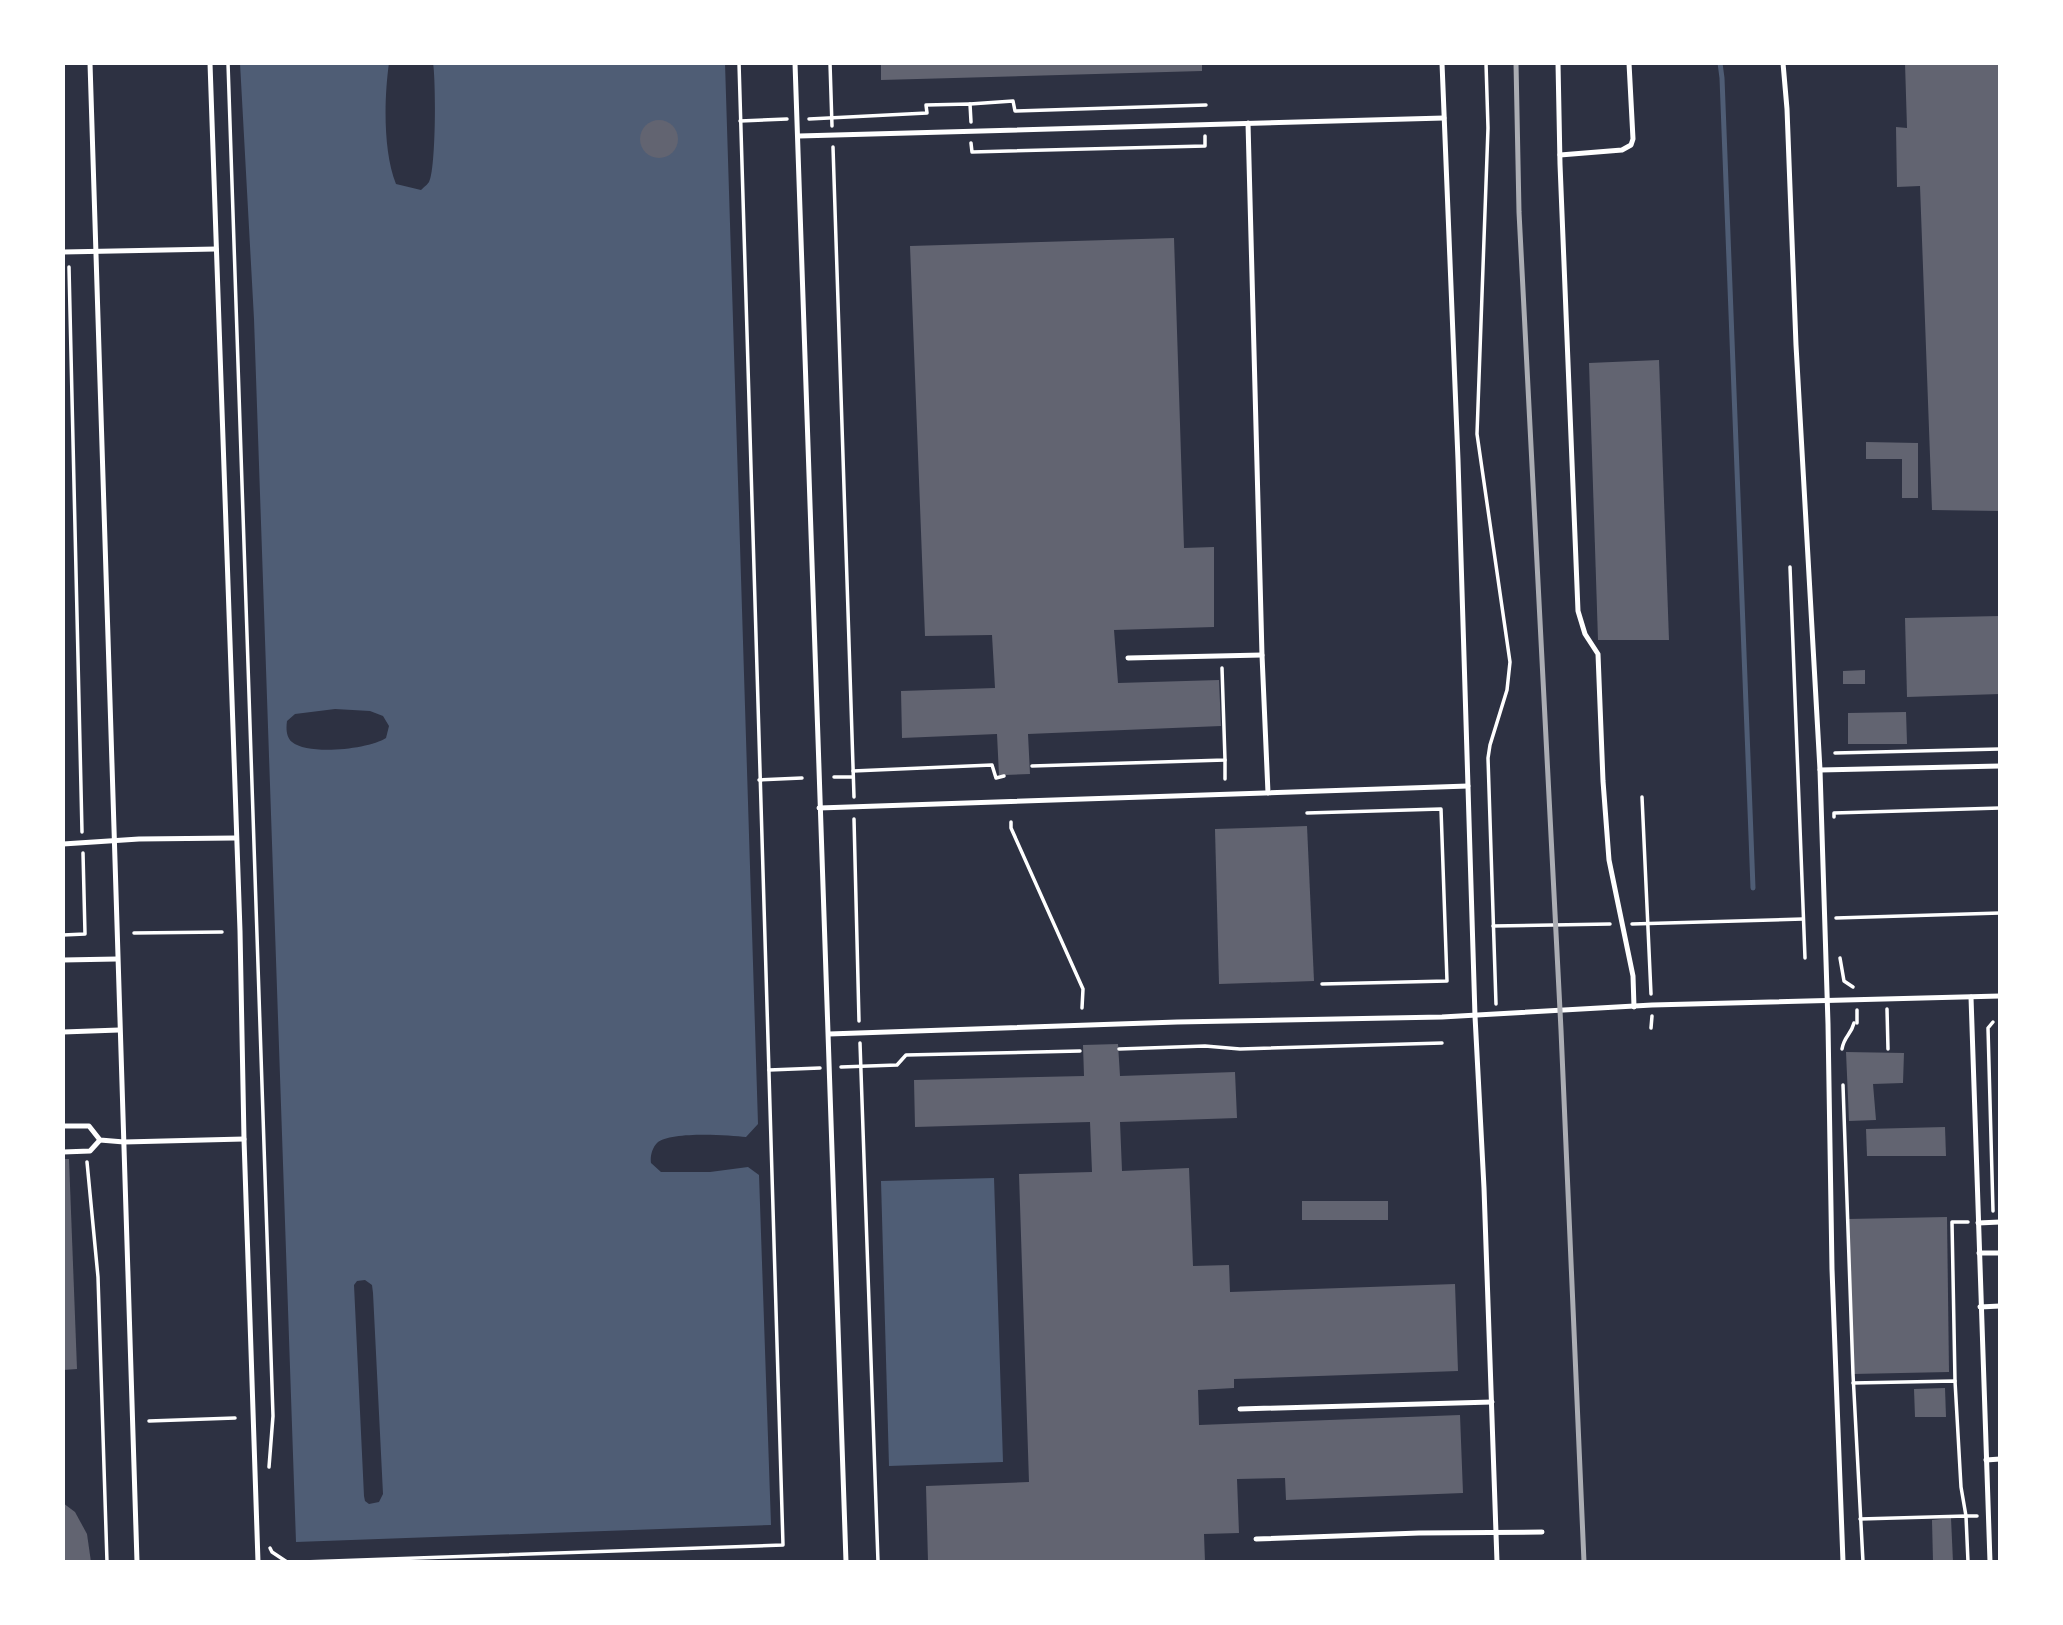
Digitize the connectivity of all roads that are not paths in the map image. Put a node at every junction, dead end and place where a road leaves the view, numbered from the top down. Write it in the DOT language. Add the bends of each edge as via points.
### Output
graph roads {
  1 [pos="90,63"];
  2 [pos="210,63"];
  3 [pos="795,63"];
  4 [pos="1442,63"];
  5 [pos="1558,63"];
  6 [pos="1629,63"];
  7 [pos="1783,63"];
  8 [pos="1444,118"];
  9 [pos="1248,124"];
  10 [pos="799,136"];
  11 [pos="1560,155"];
  12 [pos="216,249"];
  13 [pos="63,252"];
  14 [pos="95,252"];
  15 [pos="1262,655"];
  16 [pos="1128,658"];
  17 [pos="2000,766"];
  18 [pos="1820,770"];
  19 [pos="1468,786"];
  20 [pos="1268,793"];
  21 [pos="819,808"];
  22 [pos="236,838"];
  23 [pos="114,841"];
  24 [pos="63,844"];
  25 [pos="117,959"];
  26 [pos="63,960"];
  27 [pos="2000,996"];
  28 [pos="1971,997"];
  29 [pos="1827,1002"];
  30 [pos="1634,1007"];
  31 [pos="1475,1016"];
  32 [pos="119,1030"];
  33 [pos="63,1032"];
  34 [pos="829,1034"];
  35 [pos="63,1126"];
  36 [pos="244,1139"];
  37 [pos="100,1140"];
  38 [pos="124,1142"];
  39 [pos="63,1152"];
  40 [pos="1997,1222"];
  41 [pos="1978,1223"];
  42 [pos="1979,1253"];
  43 [pos="2000,1253"];
  44 [pos="2000,1306"];
  45 [pos="1980,1307"];
  46 [pos="1492,1402"];
  47 [pos="1240,1409"];
  48 [pos="1986,1460"];
  49 [pos="2000,1460"];
  50 [pos="1497,1532"];
  51 [pos="1542,1532"];
  52 [pos="1256,1539"];
  53 [pos="2000,1559"];
  54 [pos="1990,1561"];
  55 [pos="137,1562"];
  56 [pos="258,1562"];
  57 [pos="846,1562"];
  58 [pos="1497,1562"];
  59 [pos="1843,1562"];
  1 -- 14 [label="lane"];
  2 -- 12 [label="lane"];
  3 -- 10 [label="lane"];
  4 -- 8 [label="lane"];
  5 -- 11 [label="lane"];
  6 -- 11 [label="lane" via="1631,145 1622,150"];
  7 -- 18 [label="lane"];
  8 -- 9 [label="lane"];
  8 -- 19 [label="lane"];
  9 -- 10 [label="lane"];
  9 -- 15 [label="lane"];
  10 -- 21 [label="lane"];
  11 -- 30 [label="lane" via="1578,611 1598,654 1609,860 1633,976"];
  12 -- 14 [label="lane"];
  12 -- 22 [label="lane"];
  13 -- 14 [label="lane"];
  14 -- 23 [label="lane"];
  15 -- 16 [label="lane"];
  15 -- 20 [label="lane"];
  17 -- 18 [label="lane"];
  18 -- 29 [label="lane"];
  19 -- 20 [label="lane"];
  19 -- 31 [label="lane"];
  20 -- 21 [label="lane"];
  21 -- 34 [label="lane"];
  22 -- 23 [label="lane"];
  22 -- 36 [label="lane"];
  23 -- 24 [label="lane"];
  23 -- 25 [label="lane"];
  25 -- 26 [label="lane"];
  25 -- 32 [label="lane"];
  27 -- 28 [label="lane"];
  28 -- 29 [label="lane"];
  28 -- 41 [label="lane"];
  29 -- 30 [label="lane"];
  29 -- 59 [label="lane"];
  30 -- 31 [label="lane"];
  31 -- 34 [label="lane"];
  31 -- 46 [label="lane"];
  32 -- 33 [label="lane"];
  32 -- 38 [label="lane"];
  34 -- 57 [label="lane"];
  35 -- 37 [label="lane" via="89,1126"];
  36 -- 38 [label="lane"];
  36 -- 56 [label="lane"];
  37 -- 38 [label="lane"];
  37 -- 39 [label="lane" via="90,1151"];
  38 -- 55 [label="lane"];
  40 -- 41 [label="lane"];
  41 -- 42 [label="lane"];
  42 -- 43 [label="lane"];
  42 -- 45 [label="lane"];
  44 -- 45 [label="lane"];
  45 -- 48 [label="lane"];
  46 -- 47 [label="lane"];
  46 -- 50 [label="lane"];
  48 -- 49 [label="lane"];
  48 -- 54 [label="lane"];
  50 -- 51 [label="lane"];
  50 -- 52 [label="lane"];
  50 -- 58 [label="lane"];
  53 -- 54 [label="lane"];
}
